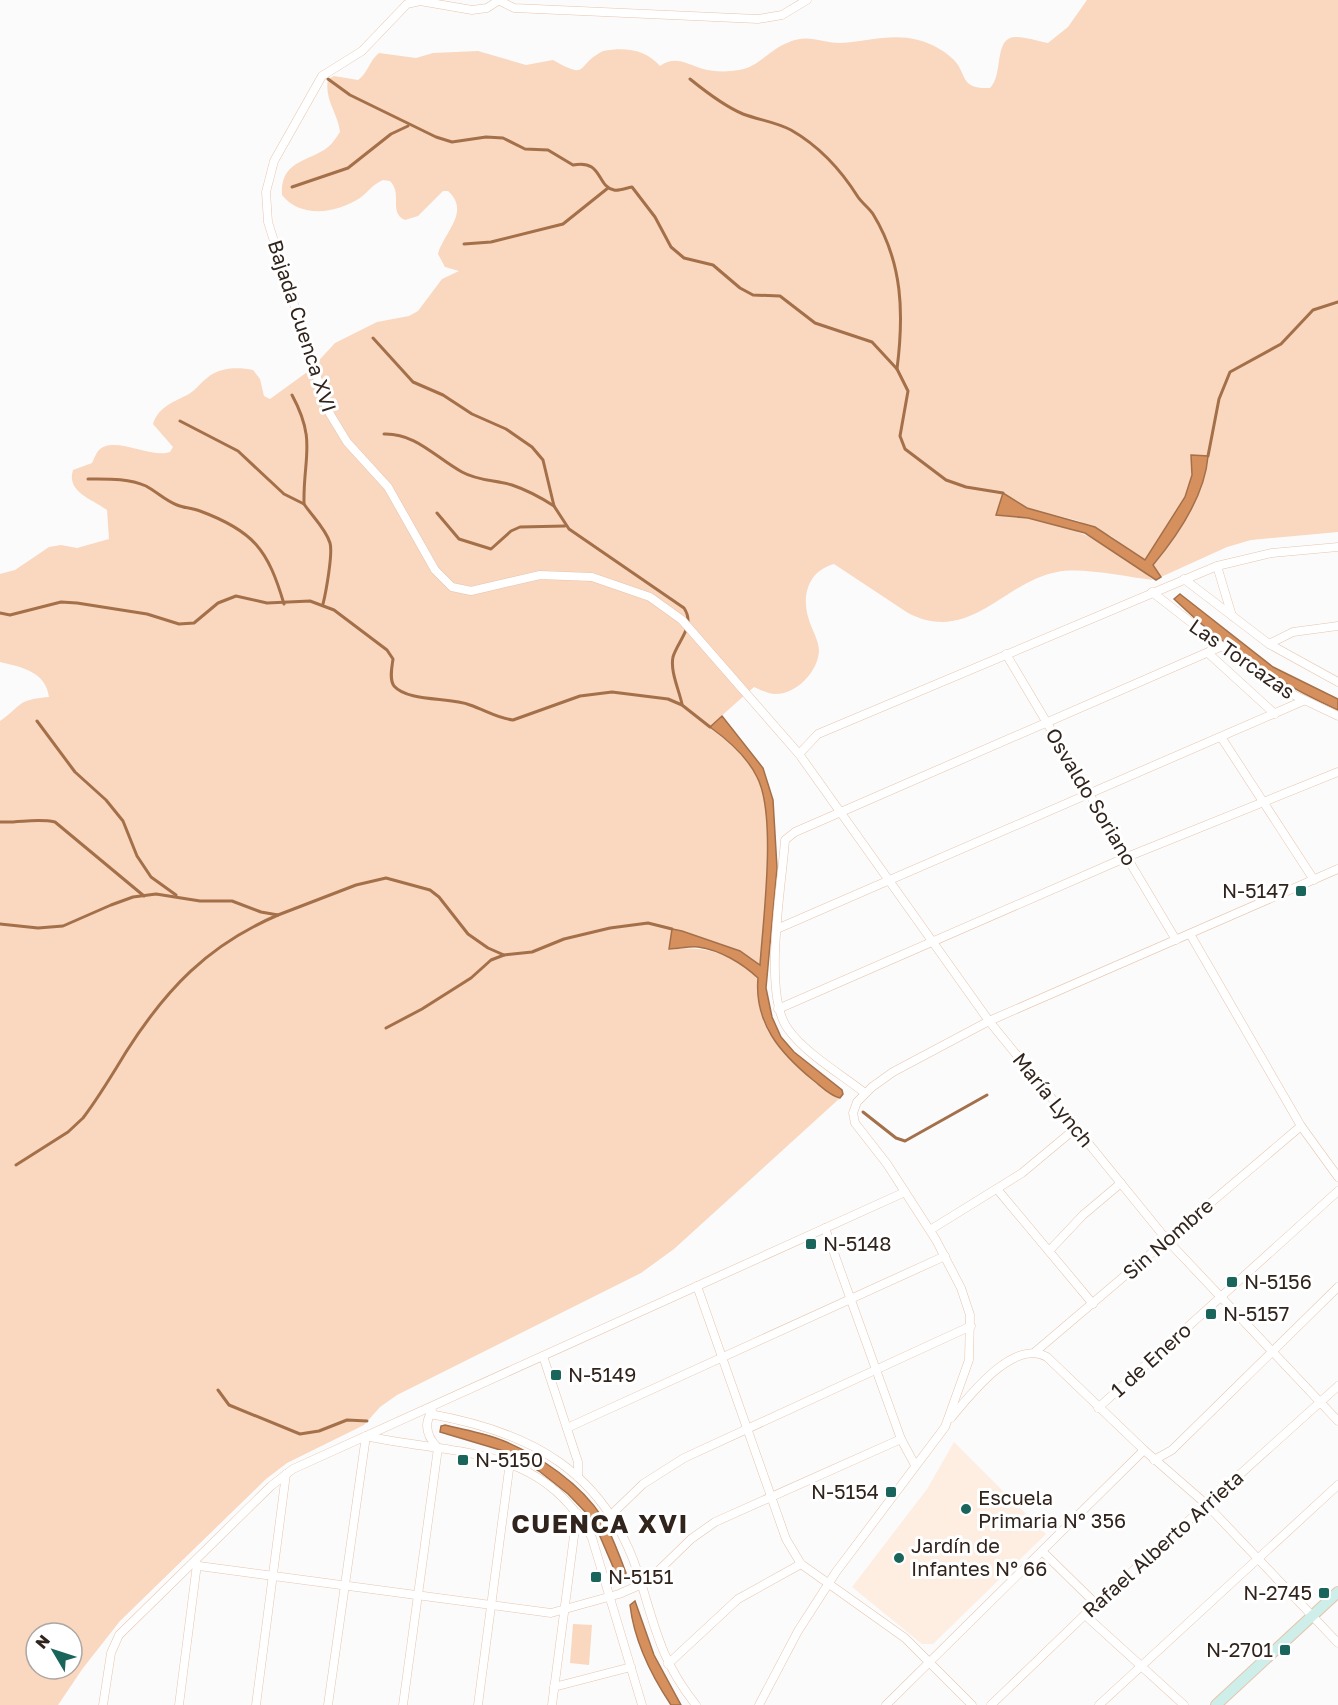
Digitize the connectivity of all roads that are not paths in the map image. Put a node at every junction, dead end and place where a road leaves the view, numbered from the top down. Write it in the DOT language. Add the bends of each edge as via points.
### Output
graph roads {
  1 [pos="498,0"];
  2 [pos="807,0"];
  3 [pos="1338,547"];
  4 [pos="1217,566"];
  5 [pos="1184,579"];
  6 [pos="1152,592"];
  7 [pos="1232,616"];
  8 [pos="1338,626"];
  9 [pos="1269,644"];
  10 [pos="1220,647"];
  11 [pos="1208,652"];
  12 [pos="1006,654"];
  13 [pos="1338,682"];
  14 [pos="1303,701"];
  15 [pos="1275,714"];
  16 [pos="1338,716"];
  17 [pos="1047,723"];
  18 [pos="1221,737"];
  19 [pos="799,754"];
  20 [pos="1338,772"];
  21 [pos="1089,794"];
  22 [pos="1264,802"];
  23 [pos="841,813"];
  24 [pos="1127,857"];
  25 [pos="1338,869"];
  26 [pos="889,880"];
  27 [pos="1314,880"];
  28 [pos="778,928"];
  29 [pos="1190,934"];
  30 [pos="1176,940"];
  31 [pos="933,942"];
  32 [pos="778,1010"];
  33 [pos="989,1021"];
  34 [pos="865,1093"];
  35 [pos="1301,1125"];
  36 [pos="1076,1128"];
  37 [pos="1338,1177"];
  38 [pos="1121,1184"];
  39 [pos="997,1189"];
  40 [pos="1338,1191"];
  41 [pos="906,1192"];
  42 [pos="825,1228"];
  43 [pos="930,1230"];
  44 [pos="1167,1240"];
  45 [pos="1048,1251"];
  46 [pos="945,1256"];
  47 [pos="697,1286"];
  48 [pos="1338,1287"];
  49 [pos="1221,1297"];
  50 [pos="851,1299"];
  51 [pos="1093,1304"];
  52 [pos="971,1326"];
  53 [pos="1035,1352"];
  54 [pos="1272,1352"];
  55 [pos="543,1356"];
  56 [pos="722,1358"];
  57 [pos="876,1370"];
  58 [pos="1338,1386"];
  59 [pos="440,1402"];
  60 [pos="1320,1402"];
  61 [pos="1098,1408"];
  62 [pos="430,1414"];
  63 [pos="1338,1421"];
  64 [pos="945,1427"];
  65 [pos="567,1428"];
  66 [pos="747,1428"];
  67 [pos="366,1436"];
  68 [pos="901,1439"];
  69 [pos="438,1449"];
  70 [pos="1144,1450"];
  71 [pos="1154,1460"];
  72 [pos="510,1462"];
  73 [pos="915,1466"];
  74 [pos="286,1474"];
  75 [pos="578,1477"];
  76 [pos="1338,1485"];
  77 [pos="771,1497"];
  78 [pos="1206,1504"];
  79 [pos="577,1513"];
  80 [pos="611,1515"];
  81 [pos="1042,1551"];
  82 [pos="1258,1557"];
  83 [pos="196,1564"];
  84 [pos="801,1564"];
  85 [pos="272,1576"];
  86 [pos="642,1584"];
  87 [pos="828,1585"];
  88 [pos="345,1586"];
  89 [pos="1338,1592"];
  90 [pos="418,1596"];
  91 [pos="611,1597"];
  92 [pos="1096,1604"];
  93 [pos="491,1606"];
  94 [pos="564,1611"];
  95 [pos="1085,1615"];
  96 [pos="1312,1615"];
  97 [pos="1338,1643"];
  98 [pos="930,1662"];
  99 [pos="668,1664"];
  100 [pos="1141,1666"];
  101 [pos="631,1667"];
  102 [pos="554,1687"];
  103 [pos="103,1705"];
  104 [pos="179,1705"];
  105 [pos="256,1705"];
  106 [pos="328,1705"];
  107 [pos="403,1705"];
  108 [pos="478,1705"];
  109 [pos="552,1705"];
  110 [pos="642,1705"];
  111 [pos="696,1705"];
  112 [pos="759,1705"];
  113 [pos="886,1705"];
  114 [pos="972,1705"];
  115 [pos="991,1705"];
  116 [pos="1099,1705"];
  117 [pos="1184,1705"];
  118 [pos="1216,1705"];
  1 -- 2 [label="street" via="514,8 758,19 782,15"];
  1 -- 19 [label="street, Bajada Cuenca XVI" via="487,8 472,10 420,1 407,4 362,51 322,76 274,161 266,192 268,222 327,409 347,442 388,487 435,570 452,587 471,591 540,575 574,574 610,581 650,597 682,620"];
  3 -- 4 [label="street" via="1272,553"];
  4 -- 5 [label="street"];
  4 -- 7 [label="street"];
  5 -- 6 [label="street"];
  5 -- 7 [label="street"];
  6 -- 10 [label="street, Las Torcazas"];
  6 -- 12 [label="street"];
  7 -- 9 [label="street"];
  8 -- 9 [label="street" via="1293,632"];
  9 -- 13 [label="street"];
  10 -- 11 [label="street"];
  10 -- 14 [label="street, Las Torcazas" via="1269,683"];
  11 -- 15 [label="street"];
  11 -- 17 [label="street"];
  12 -- 17 [label="street, Osvaldo Soriano"];
  12 -- 19 [label="street" via="818,734"];
  14 -- 15 [label="street"];
  14 -- 16 [label="street, Las Torcazas"];
  15 -- 18 [label="street"];
  17 -- 21 [label="street, Osvaldo Soriano"];
  17 -- 23 [label="street"];
  18 -- 21 [label="street"];
  18 -- 22 [label="street"];
  19 -- 23 [label="street, María Lynch"];
  20 -- 22 [label="street"];
  21 -- 24 [label="street, Osvaldo Soriano"];
  21 -- 26 [label="street"];
  22 -- 24 [label="street"];
  22 -- 27 [label="street"];
  23 -- 26 [label="street, María Lynch"];
  23 -- 28 [label="street" via="785,840"];
  24 -- 30 [label="street, Osvaldo Soriano"];
  24 -- 31 [label="street"];
  25 -- 27 [label="street"];
  26 -- 28 [label="street"];
  26 -- 31 [label="street, María Lynch"];
  27 -- 29 [label="street"];
  28 -- 32 [label="street"];
  29 -- 30 [label="street"];
  29 -- 35 [label="street"];
  30 -- 33 [label="street"];
  31 -- 32 [label="street"];
  31 -- 33 [label="street, María Lynch"];
  32 -- 34 [label="street" via="793,1036"];
  33 -- 34 [label="street" via="893,1072"];
  33 -- 36 [label="street, María Lynch"];
  34 -- 41 [label="street" via="854,1108 855,1123"];
  35 -- 37 [label="street"];
  35 -- 44 [label="street, Sin Nombre"];
  36 -- 38 [label="street, María Lynch"];
  36 -- 39 [label="street"];
  38 -- 44 [label="street, María Lynch"];
  38 -- 45 [label="street"];
  39 -- 43 [label="street"];
  39 -- 45 [label="street"];
  40 -- 49 [label="street, 1 de Enero"];
  41 -- 42 [label="street"];
  41 -- 43 [label="street"];
  42 -- 47 [label="street"];
  42 -- 50 [label="street"];
  43 -- 46 [label="street"];
  44 -- 49 [label="street, María Lynch"];
  44 -- 51 [label="street, Sin Nombre"];
  45 -- 51 [label="street"];
  46 -- 50 [label="street"];
  46 -- 52 [label="street" via="966,1302"];
  47 -- 55 [label="street"];
  47 -- 56 [label="street"];
  48 -- 54 [label="street"];
  49 -- 54 [label="street, María Lynch"];
  49 -- 61 [label="street, 1 de Enero"];
  50 -- 56 [label="street"];
  50 -- 57 [label="street"];
  51 -- 53 [label="street, Sin Nombre"];
  52 -- 57 [label="street"];
  52 -- 64 [label="street" via="967,1370"];
  53 -- 61 [label="street" via="1052,1361"];
  53 -- 64 [label="street, Sin Nombre" via="1021,1353 1008,1361"];
  54 -- 60 [label="street, María Lynch"];
  54 -- 71 [label="street" via="1172,1450"];
  55 -- 59 [label="street"];
  55 -- 65 [label="street"];
  56 -- 65 [label="street"];
  56 -- 66 [label="street"];
  57 -- 66 [label="street"];
  57 -- 68 [label="street"];
  58 -- 60 [label="street, Rafael Alberto Arrieta"];
  59 -- 62 [label="street"];
  59 -- 67 [label="street"];
  60 -- 63 [label="street, María Lynch"];
  60 -- 78 [label="street, Rafael Alberto Arrieta"];
  61 -- 70 [label="street"];
  62 -- 69 [label="street" via="428,1432"];
  62 -- 75 [label="street" via="503,1431 535,1447"];
  64 -- 73 [label="street"];
  65 -- 75 [label="street" via="578,1462"];
  66 -- 77 [label="street"];
  66 -- 80 [label="street" via="669,1466 643,1484"];
  67 -- 69 [label="street"];
  67 -- 74 [label="street"];
  67 -- 88 [label="street"];
  68 -- 73 [label="street"];
  68 -- 77 [label="street"];
  69 -- 72 [label="street"];
  69 -- 90 [label="street"];
  70 -- 71 [label="street"];
  70 -- 81 [label="street"];
  71 -- 78 [label="street"];
  72 -- 79 [label="street" via="550,1487"];
  72 -- 93 [label="street"];
  73 -- 87 [label="street"];
  74 -- 83 [label="street"];
  74 -- 85 [label="street"];
  75 -- 80 [label="street"];
  76 -- 82 [label="street"];
  77 -- 84 [label="street" via="789,1548"];
  77 -- 86 [label="street" via="702,1530"];
  78 -- 82 [label="street"];
  78 -- 92 [label="street, Rafael Alberto Arrieta"];
  79 -- 91 [label="street" via="592,1538"];
  79 -- 94 [label="street"];
  80 -- 86 [label="street"];
  81 -- 92 [label="street"];
  81 -- 98 [label="street"];
  82 -- 96 [label="street"];
  82 -- 100 [label="street"];
  83 -- 85 [label="street"];
  83 -- 103 [label="street" via="119,1635 111,1653"];
  83 -- 104 [label="street"];
  84 -- 87 [label="street"];
  84 -- 99 [label="street" via="738,1599"];
  85 -- 88 [label="street"];
  85 -- 105 [label="street"];
  86 -- 91 [label="street"];
  86 -- 99 [label="street"];
  87 -- 98 [label="street" via="896,1631"];
  87 -- 112 [label="street" via="798,1630"];
  88 -- 90 [label="street"];
  88 -- 106 [label="street"];
  89 -- 96 [label="main road"];
  90 -- 93 [label="street"];
  90 -- 107 [label="street"];
  91 -- 94 [label="street"];
  91 -- 101 [label="street"];
  92 -- 95 [label="street, Rafael Alberto Arrieta"];
  93 -- 94 [label="street" via="544,1613"];
  93 -- 108 [label="street"];
  94 -- 102 [label="street"];
  95 -- 100 [label="street"];
  95 -- 115 [label="street, Rafael Alberto Arrieta"];
  96 -- 97 [label="street"];
  96 -- 118 [label="main road"];
  98 -- 113 [label="street"];
  98 -- 114 [label="street"];
  99 -- 111 [label="street"];
  100 -- 116 [label="street"];
  100 -- 117 [label="street"];
  101 -- 102 [label="street"];
  101 -- 110 [label="street"];
  102 -- 109 [label="street"];
}
